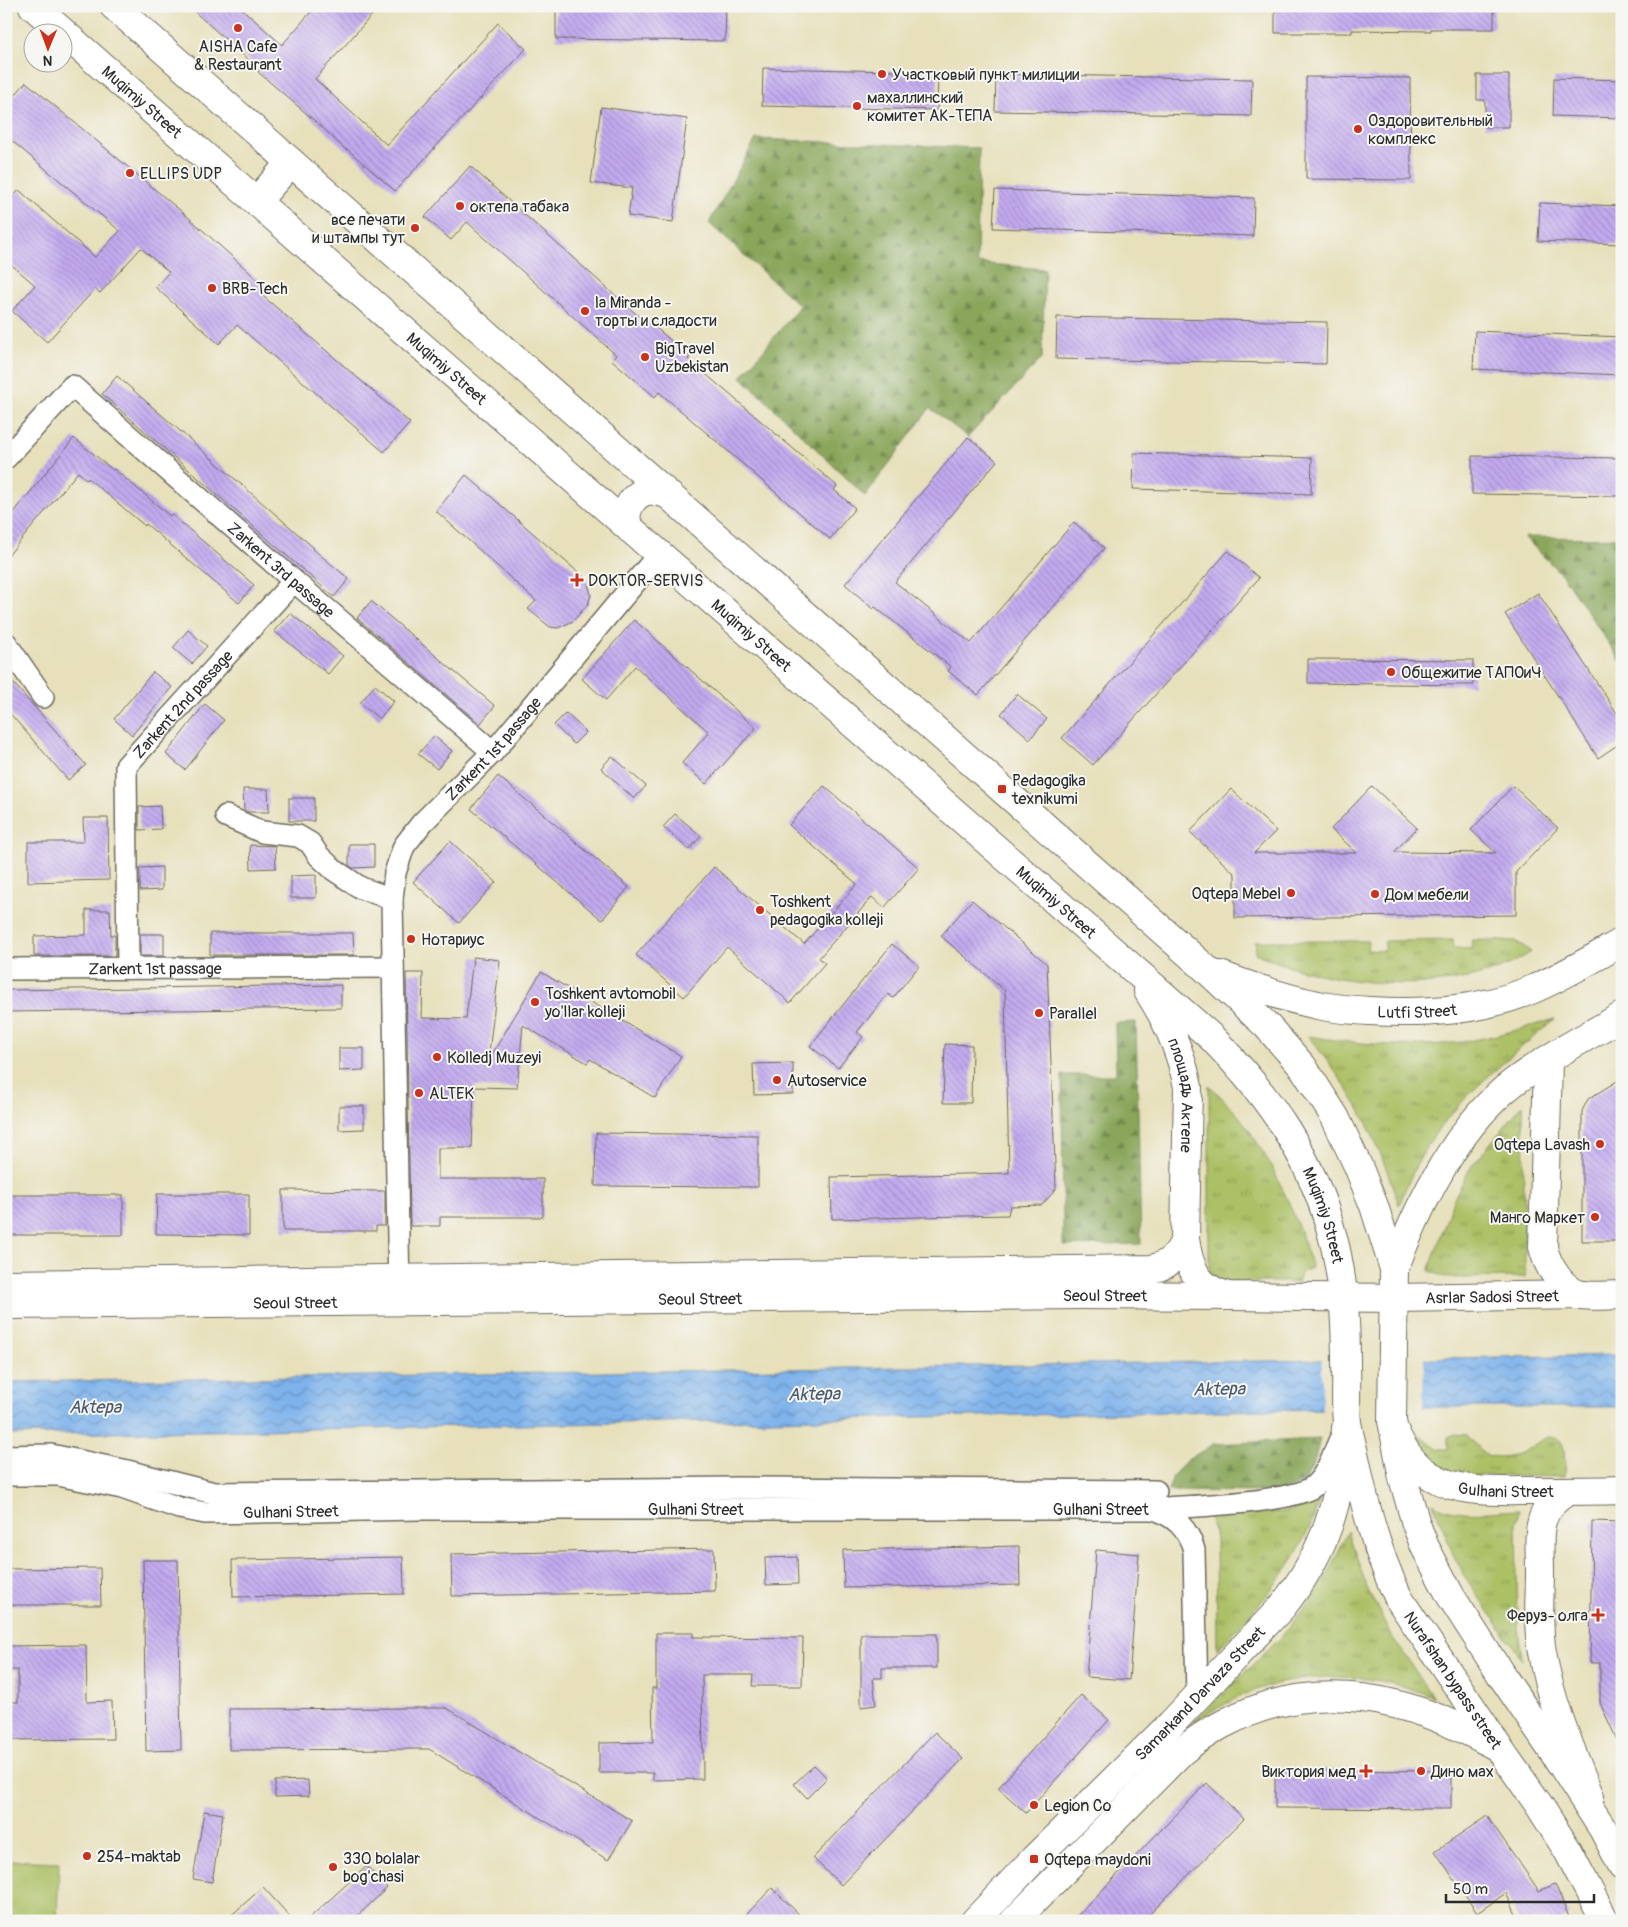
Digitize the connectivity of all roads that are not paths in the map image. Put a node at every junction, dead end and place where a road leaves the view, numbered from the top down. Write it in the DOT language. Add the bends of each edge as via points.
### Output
graph roads {
  1 [pos="33,6"];
  2 [pos="114,6"];
  3 [pos="291,162"];
  4 [pos="256,202"];
  5 [pos="6,458"];
  6 [pos="667,494"];
  7 [pos="630,529"];
  8 [pos="659,554"];
  9 [pos="294,581"];
  10 [pos="6,643"];
  11 [pos="43,697"];
  12 [pos="493,752"];
  13 [pos="226,816"];
  14 [pos="392,899"];
  15 [pos="1622,942"];
  16 [pos="1129,965"];
  17 [pos="394,967"];
  18 [pos="128,968"];
  19 [pos="1205,968"];
  20 [pos="6,969"];
  21 [pos="1622,1016"];
  22 [pos="1548,1061"];
  23 [pos="1185,1239"];
  24 [pos="1394,1270"];
  25 [pos="6,1284"];
  26 [pos="399,1290"];
  27 [pos="1589,1295"];
  28 [pos="1622,1295"];
  29 [pos="1228,1296"];
  30 [pos="1344,1298"];
  31 [pos="1394,1298"];
  32 [pos="6,1305"];
  33 [pos="1347,1421"];
  34 [pos="1392,1421"];
  35 [pos="6,1456"];
  36 [pos="6,1475"];
  37 [pos="1622,1490"];
  38 [pos="1518,1491"];
  39 [pos="1568,1491"];
  40 [pos="1155,1500"];
  41 [pos="1540,1530"];
  42 [pos="1197,1697"];
  43 [pos="1499,1748"];
  44 [pos="1603,1830"];
  45 [pos="1622,1865"];
  46 [pos="975,1921"];
  47 [pos="1014,1921"];
  48 [pos="1605,1921"];
  1 -- 4 [label="main road, Muqimiy Street"];
  2 -- 3 [label="main road"];
  3 -- 4 [label="main road"];
  3 -- 6 [label="main road"];
  4 -- 7 [label="main road, Muqimiy Street"];
  5 -- 9 [label="street, Zarkent 3rd passage" via="72,386"];
  6 -- 7 [label="main road" via="649,491 635,498 627,514"];
  6 -- 19 [label="main road"];
  7 -- 8 [label="main road, Muqimiy Street"];
  8 -- 12 [label="street, Zarkent 1st passage"];
  8 -- 16 [label="main road, Muqimiy Street"];
  9 -- 12 [label="street, Zarkent 3rd passage"];
  9 -- 18 [label="street, Zarkent 2nd passage" via="126,766"];
  10 -- 11 [label="street"];
  12 -- 14 [label="street, Zarkent 1st passage" via="404,846 395,874"];
  13 -- 14 [label="street" via="262,832 298,836 310,843 334,870 361,888"];
  14 -- 17 [label="street, Zarkent 1st passage"];
  15 -- 19 [label="main road, Lutfi Street" via="1530,990 1485,1004 1440,1012 1320,1006 1258,990"];
  16 -- 23 [label="main road, площадь Актепе" via="1167,1024 1185,1071 1188,1087"];
  16 -- 30 [label="main road, Muqimiy Street" via="1232,1058 1282,1122 1319,1194 1333,1237"];
  17 -- 18 [label="street, Zarkent 1st passage"];
  17 -- 26 [label="street, Zarkent 1st passage"];
  18 -- 20 [label="street, Zarkent 1st passage"];
  19 -- 24 [label="main road" via="1267,1026 1320,1092 1366,1182"];
  21 -- 22 [label="main road"];
  22 -- 24 [label="main road" via="1514,1082 1458,1144 1432,1185"];
  22 -- 27 [label="main road, Asrlar Sadosi Street" via="1543,1248 1548,1265 1559,1279 1580,1295"];
  23 -- 26 [label="main road" via="1172,1260 1150,1270"];
  23 -- 29 [label="main road, площадь Актепе" via="1190,1264 1200,1280 1214,1292"];
  24 -- 31 [label="main road"];
  25 -- 26 [label="main road, Seoul Street"];
  26 -- 29 [label="main road, Seoul Street"];
  26 -- 32 [label="main road, Seoul Street"];
  27 -- 28 [label="main road, Asrlar Sadosi Street"];
  27 -- 31 [label="main road, Asrlar Sadosi Street"];
  29 -- 30 [label="main road, Seoul Street"];
  30 -- 31 [label="main road, Seoul Street"];
  30 -- 33 [label="main road, Muqimiy Street"];
  31 -- 34 [label="main road"];
  33 -- 40 [label="street, Gulhani Street" via="1324,1473 1314,1486 1304,1492 1276,1498"];
  33 -- 42 [label="main road, Samarkand Darvaza Street" via="1337,1497 1328,1529 1313,1562 1282,1607"];
  33 -- 43 [label="main road, Nurafshan bypass street" via="1360,1486 1388,1576 1399,1599"];
  34 -- 38 [label="main road, Gulhani Street" via="1407,1454 1431,1477 1458,1486"];
  34 -- 44 [label="main road" via="1407,1498 1425,1547 1475,1635"];
  35 -- 40 [label="street, Gulhani Street" via="51,1455 214,1493 739,1488"];
  36 -- 40 [label="street, Gulhani Street" via="58,1475 122,1488 179,1508 205,1513"];
  37 -- 39 [label="main road, Gulhani Street"];
  38 -- 39 [label="main road, Gulhani Street"];
  38 -- 41 [label="main road" via="1536,1506"];
  39 -- 41 [label="main road" via="1550,1504"];
  40 -- 42 [label="street" via="1179,1522 1194,1550"];
  41 -- 44 [label="main road" via="1540,1631 1544,1666 1562,1726"];
  42 -- 46 [label="main road, Samarkand Darvaza Street"];
  43 -- 47 [label="main road, Samarkand Darvaza Street" via="1454,1724 1373,1699 1304,1697 1252,1711 1206,1733 1181,1752"];
  43 -- 48 [label="main road, Nurafshan bypass street" via="1568,1851"];
  44 -- 45 [label="main road"];
}
